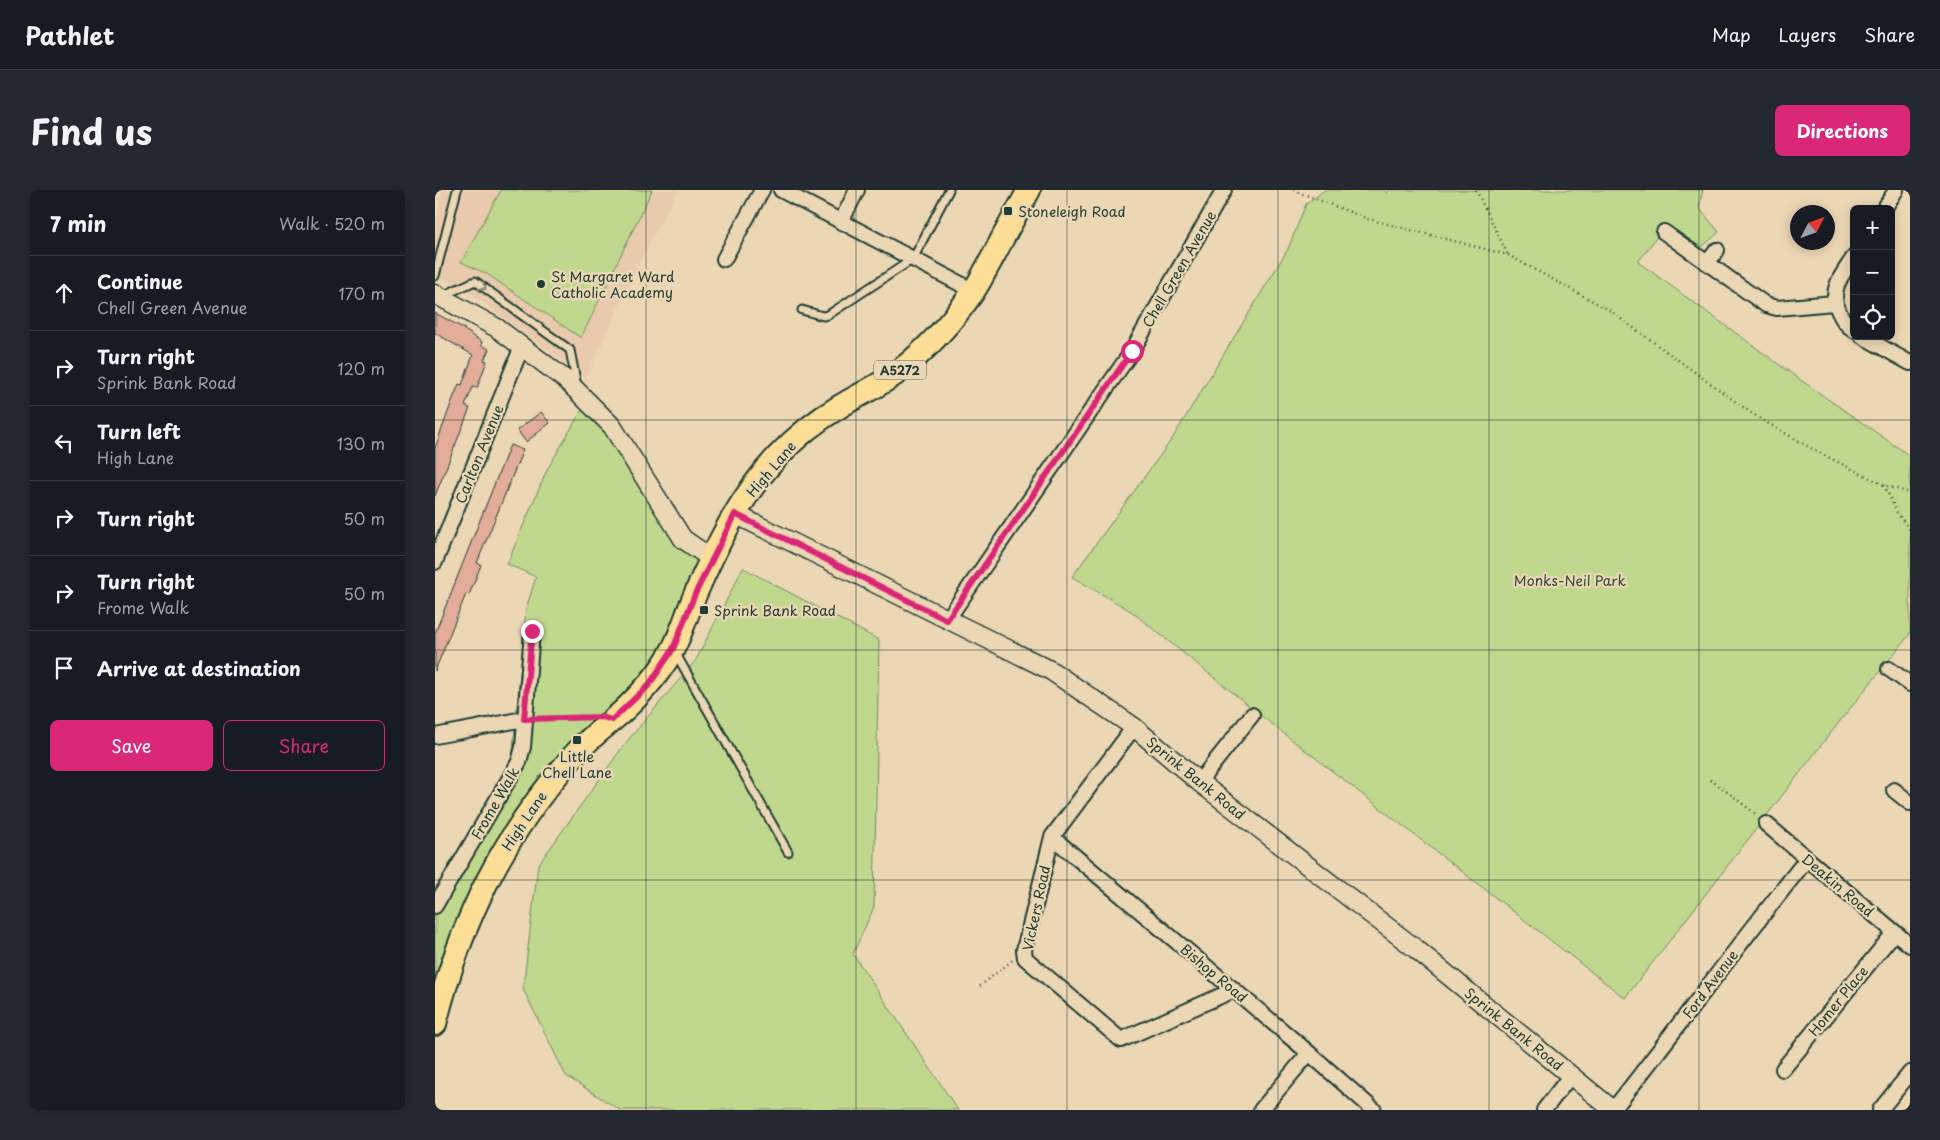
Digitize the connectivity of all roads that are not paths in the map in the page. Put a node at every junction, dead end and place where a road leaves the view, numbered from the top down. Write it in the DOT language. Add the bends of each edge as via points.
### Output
graph roads {
  1 [pos="457,190"];
  2 [pos="762,190"];
  3 [pos="781,190"];
  4 [pos="857,190"];
  5 [pos="949,190"];
  6 [pos="1029,190"];
  7 [pos="1224,190"];
  8 [pos="1896,190"];
  9 [pos="1887,205"];
  10 [pos="841,222"];
  11 [pos="1664,232"];
  12 [pos="1717,250"];
  13 [pos="724,259"];
  14 [pos="913,259"];
  15 [pos="1708,262"];
  16 [pos="1850,263"];
  17 [pos="435,276"];
  18 [pos="974,291"];
  19 [pos="437,295"];
  20 [pos="1834,302"];
  21 [pos="802,310"];
  22 [pos="1850,327"];
  23 [pos="1869,340"];
  24 [pos="522,346"];
  25 [pos="1910,363"];
  26 [pos="578,392"];
  27 [pos="735,514"];
  28 [pos="712,559"];
  29 [pos="435,562"];
  30 [pos="947,620"];
  31 [pos="532,631"];
  32 [pos="673,649"];
  33 [pos="1889,669"];
  34 [pos="1910,684"];
  35 [pos="1252,715"];
  36 [pos="524,719"];
  37 [pos="1134,727"];
  38 [pos="435,736"];
  39 [pos="1199,782"];
  40 [pos="1894,790"];
  41 [pos="1910,802"];
  42 [pos="1766,824"];
  43 [pos="1052,837"];
  44 [pos="788,852"];
  45 [pos="1807,858"];
  46 [pos="435,906"];
  47 [pos="1894,932"];
  48 [pos="1910,945"];
  49 [pos="1234,990"];
  50 [pos="435,1024"];
  51 [pos="1309,1052"];
  52 [pos="1783,1069"];
  53 [pos="1910,1073"];
  54 [pos="1571,1076"];
  55 [pos="1261,1110"];
  56 [pos="1374,1110"];
  57 [pos="1544,1110"];
  58 [pos="1613,1110"];
  59 [pos="1880,1110"];
  1 -- 17 [label="lane"];
  2 -- 13 [label="street"];
  3 -- 10 [label="street"];
  4 -- 10 [label="street"];
  5 -- 14 [label="lane"];
  6 -- 18 [label="main road, High Lane / A5272"];
  7 -- 30 [label="street, Chell Green Avenue" via="1132,351"];
  8 -- 9 [label="street"];
  10 -- 14 [label="street"];
  11 -- 15 [label="street"];
  12 -- 15 [label="street"];
  14 -- 18 [label="street"];
  14 -- 21 [label="lane" via="828,315"];
  15 -- 20 [label="street" via="1766,305 1777,308"];
  16 -- 20 [label="street" via="1840,279"];
  18 -- 27 [label="main road, High Lane / A5272" via="931,342 902,368 836,408 794,440 776,458"];
  19 -- 24 [label="street" via="497,328"];
  19 -- 26 [label="lane, one-way" via="475,281 570,350"];
  20 -- 22 [label="street"];
  23 -- 25 [label="street"];
  24 -- 26 [label="street"];
  24 -- 29 [label="street, Carlton Avenue"];
  26 -- 28 [label="street" via="612,426 683,539"];
  27 -- 28 [label="main road, High Lane / A5272"];
  27 -- 30 [label="street, Sprink Bank Road"];
  28 -- 32 [label="main road, High Lane / A5272"];
  30 -- 37 [label="street, Sprink Bank Road" via="1050,670"];
  31 -- 36 [label="street, Frome Walk"];
  32 -- 44 [label="lane"];
  32 -- 50 [label="main road, High Lane / A5272" via="649,685 582,747 517,829 473,908 459,941"];
  33 -- 34 [label="street"];
  35 -- 39 [label="street"];
  36 -- 38 [label="street"];
  36 -- 46 [label="street, Frome Walk" via="519,762"];
  37 -- 39 [label="street, Sprink Bank Road"];
  37 -- 43 [label="street, Vickers Road"];
  39 -- 54 [label="street, Sprink Bank Road" via="1417,949"];
  40 -- 41 [label="street"];
  42 -- 45 [label="street, Deakin Road"];
  43 -- 49 [label="street, Bishop Road"];
  43 -- 49 [label="street, Vickers Road" via="1025,958 1121,1040"];
  45 -- 47 [label="street, Deakin Road"];
  45 -- 58 [label="street, Ford Avenue"];
  47 -- 48 [label="street, Deakin Road"];
  47 -- 52 [label="street, Homer Place"];
  49 -- 51 [label="street, Bishop Road"];
  51 -- 55 [label="street"];
  51 -- 56 [label="street, Bishop Road"];
  53 -- 59 [label="street"];
  54 -- 57 [label="street"];
  54 -- 58 [label="street, Sprink Bank Road"];
}
